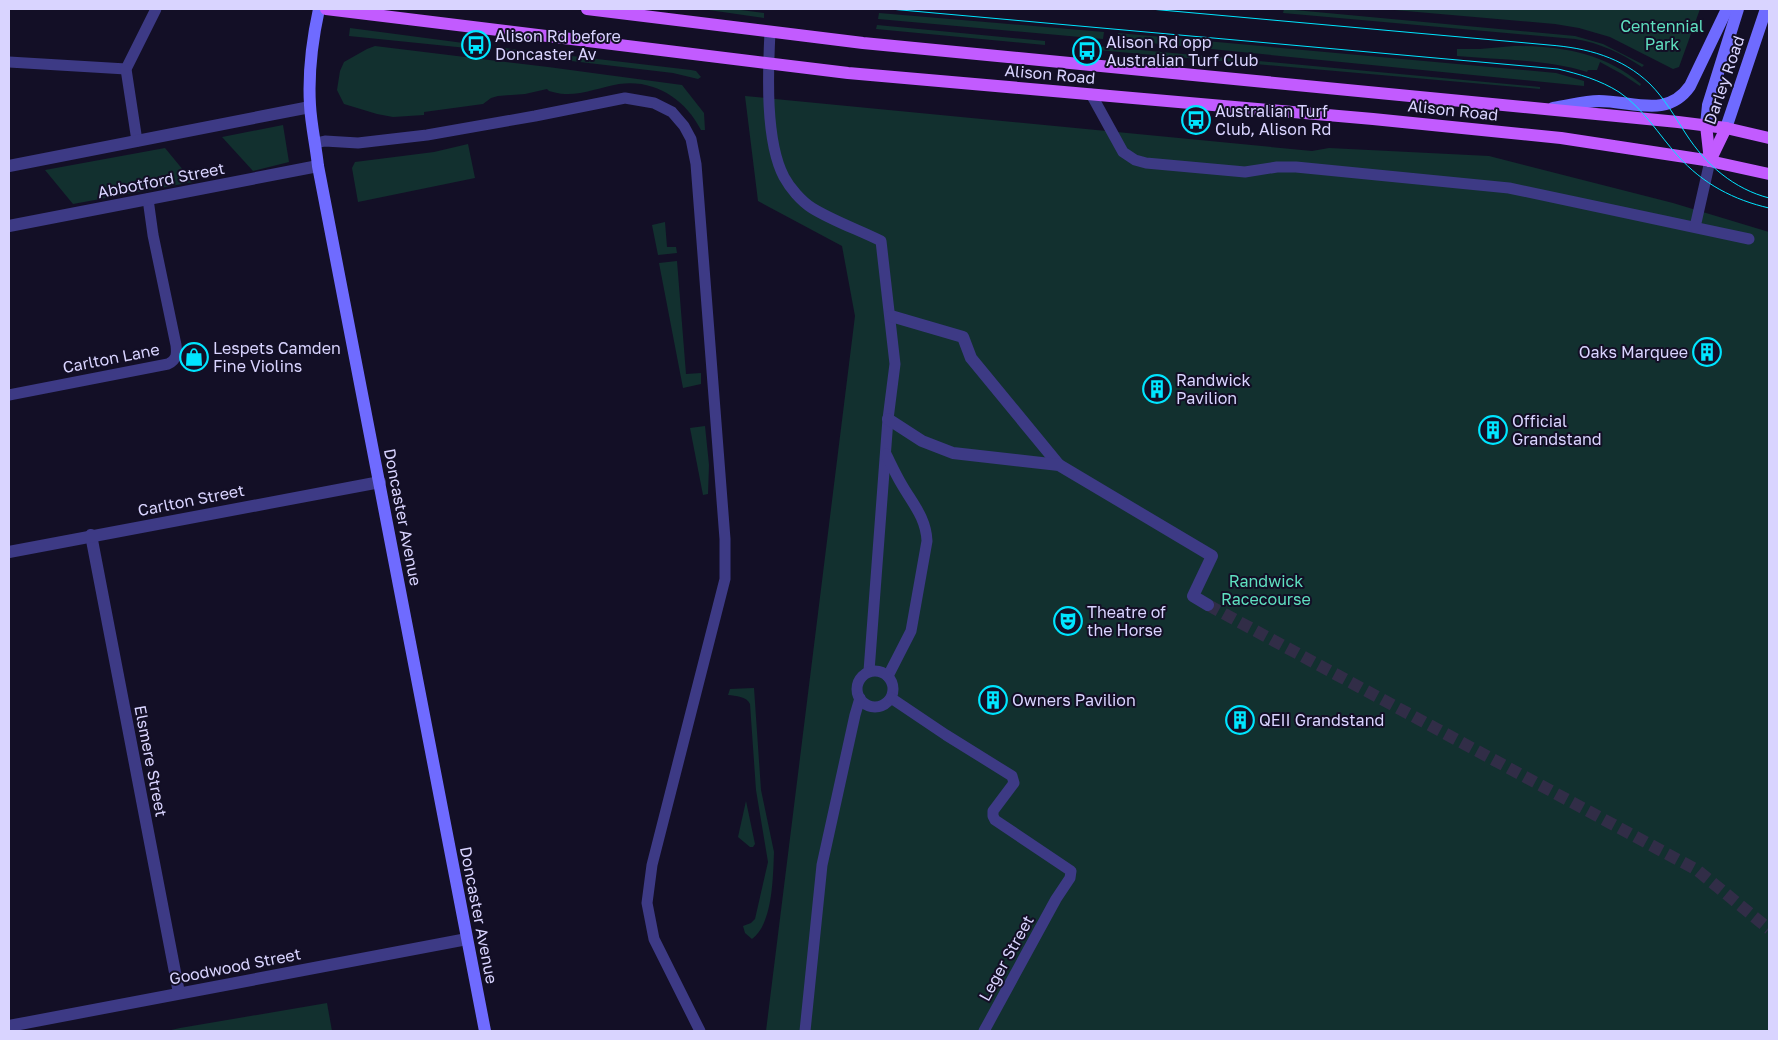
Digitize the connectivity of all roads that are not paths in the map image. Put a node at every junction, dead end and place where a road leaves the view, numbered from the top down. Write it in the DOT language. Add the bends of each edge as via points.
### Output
graph roads {
  1 [pos="156,9"];
  2 [pos="319,9"];
  3 [pos="326,9"];
  4 [pos="587,9"];
  5 [pos="1727,9"];
  6 [pos="1738,9"];
  7 [pos="1766,9"];
  8 [pos="770,32"];
  9 [pos="9,62"];
  10 [pos="769,63"];
  11 [pos="126,69"];
  12 [pos="1091,94"];
  13 [pos="310,107"];
  14 [pos="1545,109"];
  15 [pos="1706,125"];
  16 [pos="1726,128"];
  17 [pos="1769,138"];
  18 [pos="137,141"];
  19 [pos="316,143"];
  20 [pos="1710,161"];
  21 [pos="9,166"];
  22 [pos="318,166"];
  23 [pos="1769,174"];
  24 [pos="148,199"];
  25 [pos="9,226"];
  26 [pos="1695,228"];
  27 [pos="1749,239"];
  28 [pos="891,316"];
  29 [pos="9,395"];
  30 [pos="888,419"];
  31 [pos="885,452"];
  32 [pos="1059,465"];
  33 [pos="380,482"];
  34 [pos="91,536"];
  35 [pos="9,552"];
  36 [pos="1208,605"];
  37 [pos="870,671"];
  38 [pos="888,676"];
  39 [pos="860,698"];
  40 [pos="891,698"];
  41 [pos="467,939"];
  42 [pos="179,994"];
  43 [pos="9,1026"];
  44 [pos="485,1031"];
  45 [pos="700,1031"];
  46 [pos="804,1031"];
  47 [pos="984,1031"];
  1 -- 11 [label="lane"];
  2 -- 13 [label="main road, Doncaster Avenue" via="309,66"];
  3 -- 10 [label="main road, Alison Road"];
  4 -- 8 [label="main road, Alison Road"];
  5 -- 14 [label="main road" via="1690,86 1672,102 1658,106 1599,101"];
  6 -- 15 [label="main road, Darley Road" via="1708,105"];
  7 -- 16 [label="main road, Darley Road"];
  8 -- 10 [label="lane"];
  8 -- 14 [label="main road, Alison Road"];
  9 -- 11 [label="lane"];
  10 -- 12 [label="main road, Alison Road"];
  10 -- 28 [label="lane" via="773,138 784,178 812,207 881,241"];
  11 -- 18 [label="lane"];
  12 -- 20 [label="main road, Alison Road" via="1561,138"];
  12 -- 26 [label="lane" via="1124,152 1146,163 1245,172 1296,167 1509,188"];
  13 -- 18 [label="street"];
  13 -- 19 [label="main road, Doncaster Avenue"];
  14 -- 15 [label="main road, Alison Road"];
  15 -- 16 [label="main road, Alison Road"];
  15 -- 20 [label="main road"];
  16 -- 17 [label="main road, Alison Road"];
  16 -- 20 [label="main road, Darley Road"];
  18 -- 21 [label="street"];
  19 -- 22 [label="main road, Doncaster Avenue"];
  19 -- 45 [label="lane" via="358,143 427,135 625,98 654,103 672,112 691,139 704,267 725,579 652,865 648,903 654,939"];
  20 -- 23 [label="main road, Alison Road"];
  20 -- 26 [label="lane"];
  22 -- 24 [label="street, Abbotford Street"];
  22 -- 33 [label="main road, Doncaster Avenue"];
  24 -- 25 [label="street, Abbotford Street"];
  24 -- 29 [label="lane, Carlton Lane" via="176,345 173,362"];
  26 -- 27 [label="lane"];
  28 -- 30 [label="lane" via="895,364"];
  28 -- 32 [label="street" via="963,337 971,358"];
  30 -- 31 [label="lane"];
  30 -- 32 [label="street" via="922,441 953,453"];
  31 -- 37 [label="lane"];
  31 -- 38 [label="lane" via="901,485 921,514 927,531 911,631"];
  32 -- 36 [label="street" via="1212,556 1193,596"];
  33 -- 34 [label="street, Carlton Street"];
  33 -- 41 [label="main road, Doncaster Avenue"];
  34 -- 35 [label="street, Carlton Street"];
  34 -- 42 [label="street, Elsmere Street"];
  37 -- 38 [label="lane"];
  37 -- 39 [label="lane" via="858,682"];
  38 -- 40 [label="lane" via="894,686"];
  39 -- 40 [label="lane" via="875,707 882,706"];
  39 -- 46 [label="lane" via="822,865"];
  40 -- 47 [label="lane, Leger Street" via="1012,776 1014,783 997,805 993,816 995,820 1071,871"];
  41 -- 42 [label="street, Goodwood Street"];
  41 -- 44 [label="main road, Doncaster Avenue"];
  42 -- 43 [label="street, Goodwood Street"];
}
